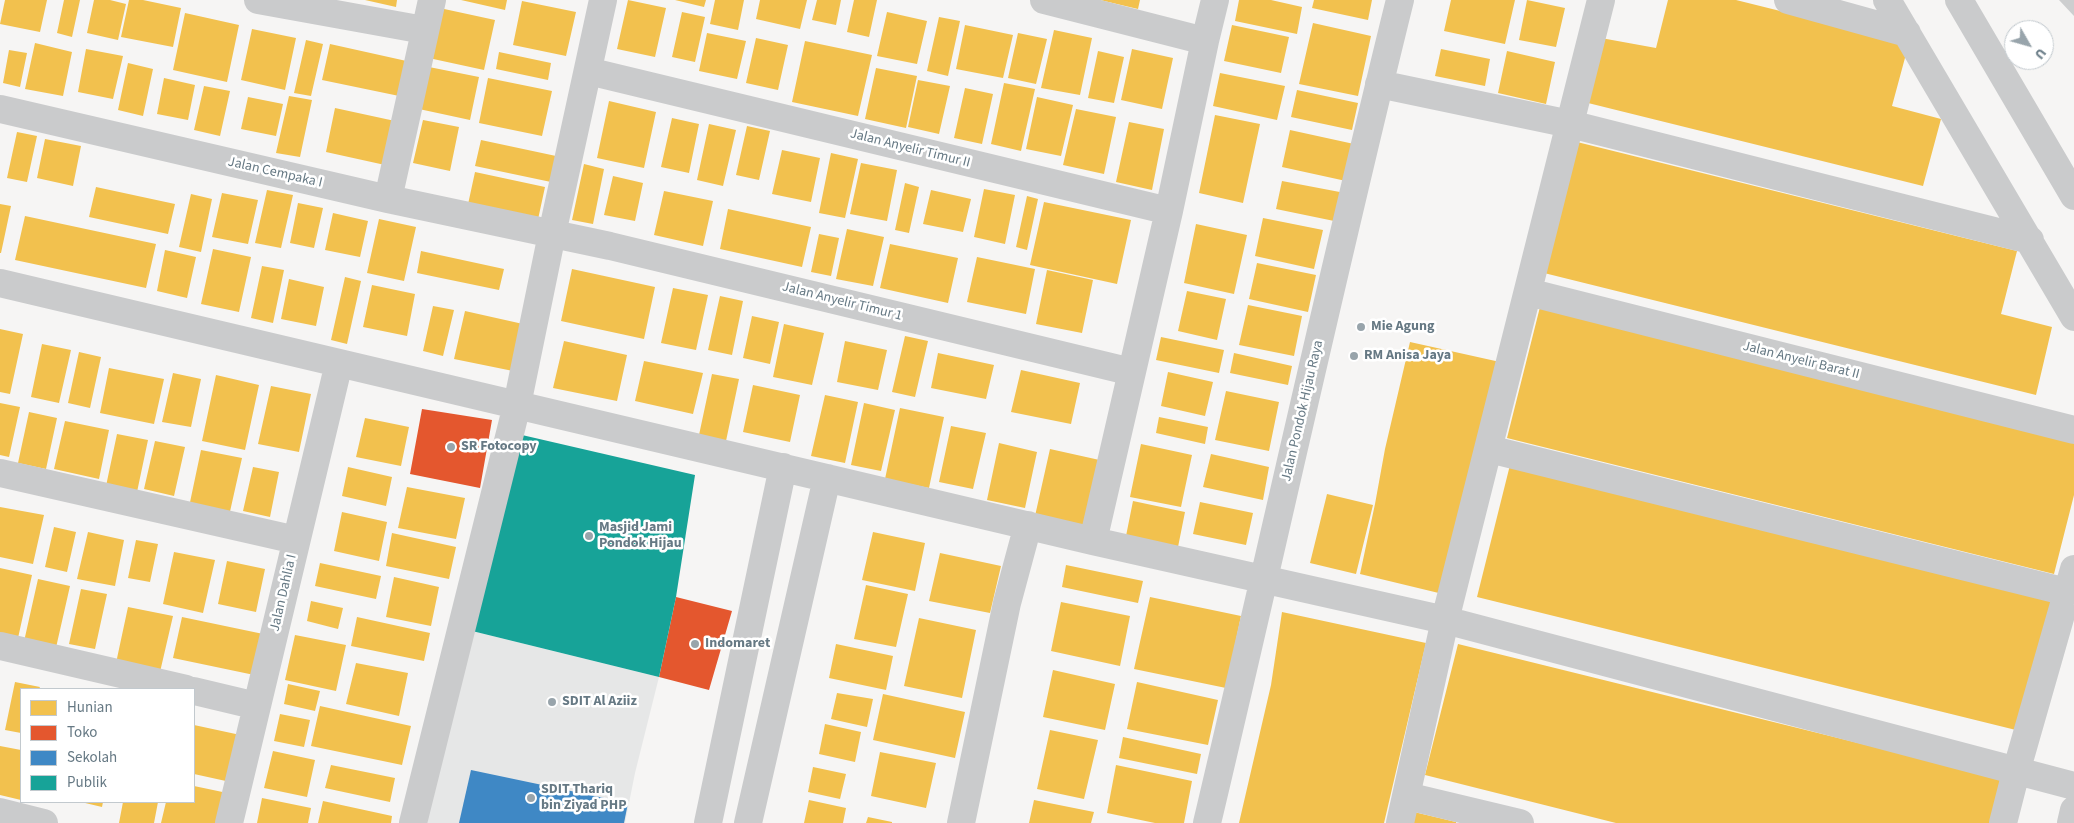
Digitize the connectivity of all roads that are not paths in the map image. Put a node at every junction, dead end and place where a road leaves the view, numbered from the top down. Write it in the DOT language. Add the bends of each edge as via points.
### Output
graph roads {
  1 [pos="258,0"];
  2 [pos="432,0"];
  3 [pos="603,0"];
  4 [pos="1044,0"];
  5 [pos="1215,0"];
  6 [pos="1400,0"];
  7 [pos="1601,0"];
  8 [pos="1788,0"];
  9 [pos="1887,0"];
  10 [pos="1960,0"];
  11 [pos="424,30"];
  12 [pos="1908,33"];
  13 [pos="1205,41"];
  14 [pos="588,71"];
  15 [pos="1379,84"];
  16 [pos="0,109"];
  17 [pos="1570,124"];
  18 [pos="2074,196"];
  19 [pos="388,199"];
  20 [pos="1169,211"];
  21 [pos="552,234"];
  22 [pos="2030,240"];
  23 [pos="0,283"];
  24 [pos="1528,292"];
  25 [pos="2074,317"];
  26 [pos="339,363"];
  27 [pos="1132,372"];
  28 [pos="517,405"];
  29 [pos="2074,430"];
  30 [pos="1489,449"];
  31 [pos="783,467"];
  32 [pos="0,473"];
  33 [pos="827,478"];
  34 [pos="1028,525"];
  35 [pos="296,540"];
  36 [pos="1093,540"];
  37 [pos="1265,581"];
  38 [pos="2071,581"];
  39 [pos="1445,620"];
  40 [pos="0,646"];
  41 [pos="182,688"];
  42 [pos="195,691"];
  43 [pos="257,706"];
  44 [pos="2016,772"];
  45 [pos="2074,786"];
  46 [pos="1407,796"];
  47 [pos="2074,810"];
  48 [pos="0,812"];
  49 [pos="44,823"];
  50 [pos="229,823"];
  51 [pos="413,823"];
  52 [pos="708,823"];
  53 [pos="748,823"];
  54 [pos="961,823"];
  55 [pos="1207,823"];
  56 [pos="1400,823"];
  57 [pos="1520,823"];
  58 [pos="2003,823"];
  59 [pos="2071,823"];
  1 -- 11 [label="street"];
  2 -- 11 [label="street"];
  3 -- 14 [label="street"];
  4 -- 13 [label="street"];
  5 -- 13 [label="street"];
  6 -- 15 [label="street, Jalan Pondok Hijau Raya"];
  7 -- 17 [label="street"];
  8 -- 12 [label="street"];
  9 -- 12 [label="street"];
  10 -- 18 [label="street"];
  11 -- 19 [label="street"];
  12 -- 22 [label="street"];
  13 -- 20 [label="street"];
  14 -- 20 [label="street, Jalan Anyelir Timur II"];
  14 -- 21 [label="street"];
  15 -- 17 [label="street"];
  15 -- 37 [label="street, Jalan Pondok Hijau Raya"];
  16 -- 19 [label="street, Jalan Cempaka I"];
  17 -- 22 [label="street"];
  17 -- 24 [label="street"];
  19 -- 21 [label="street, Jalan Cempaka I"];
  20 -- 27 [label="street"];
  21 -- 27 [label="street, Jalan Anyelir Timur 1"];
  21 -- 28 [label="street"];
  22 -- 25 [label="street"];
  23 -- 26 [label="street"];
  24 -- 29 [label="street, Jalan Anyelir Barat II"];
  24 -- 30 [label="street"];
  26 -- 28 [label="street"];
  26 -- 35 [label="street, Jalan Dahlia I"];
  27 -- 36 [label="street"];
  28 -- 31 [label="street"];
  28 -- 51 [label="street"];
  30 -- 38 [label="street"];
  30 -- 39 [label="street"];
  31 -- 33 [label="street"];
  31 -- 52 [label="street"];
  32 -- 35 [label="street"];
  33 -- 34 [label="street"];
  33 -- 53 [label="street"];
  34 -- 36 [label="street"];
  34 -- 54 [label="street" via="1007,603"];
  35 -- 43 [label="street, Jalan Dahlia I"];
  36 -- 37 [label="street"];
  37 -- 39 [label="street"];
  37 -- 55 [label="street, Jalan Pondok Hijau Raya"];
  38 -- 44 [label="street"];
  39 -- 44 [label="street"];
  39 -- 46 [label="street"];
  40 -- 41 [label="street"];
  42 -- 43 [label="street"];
  43 -- 50 [label="street, Jalan Dahlia I"];
  44 -- 45 [label="street"];
  44 -- 58 [label="street"];
  46 -- 56 [label="street"];
  46 -- 57 [label="street"];
  47 -- 59 [label="street"];
  48 -- 49 [label="street"];
}
